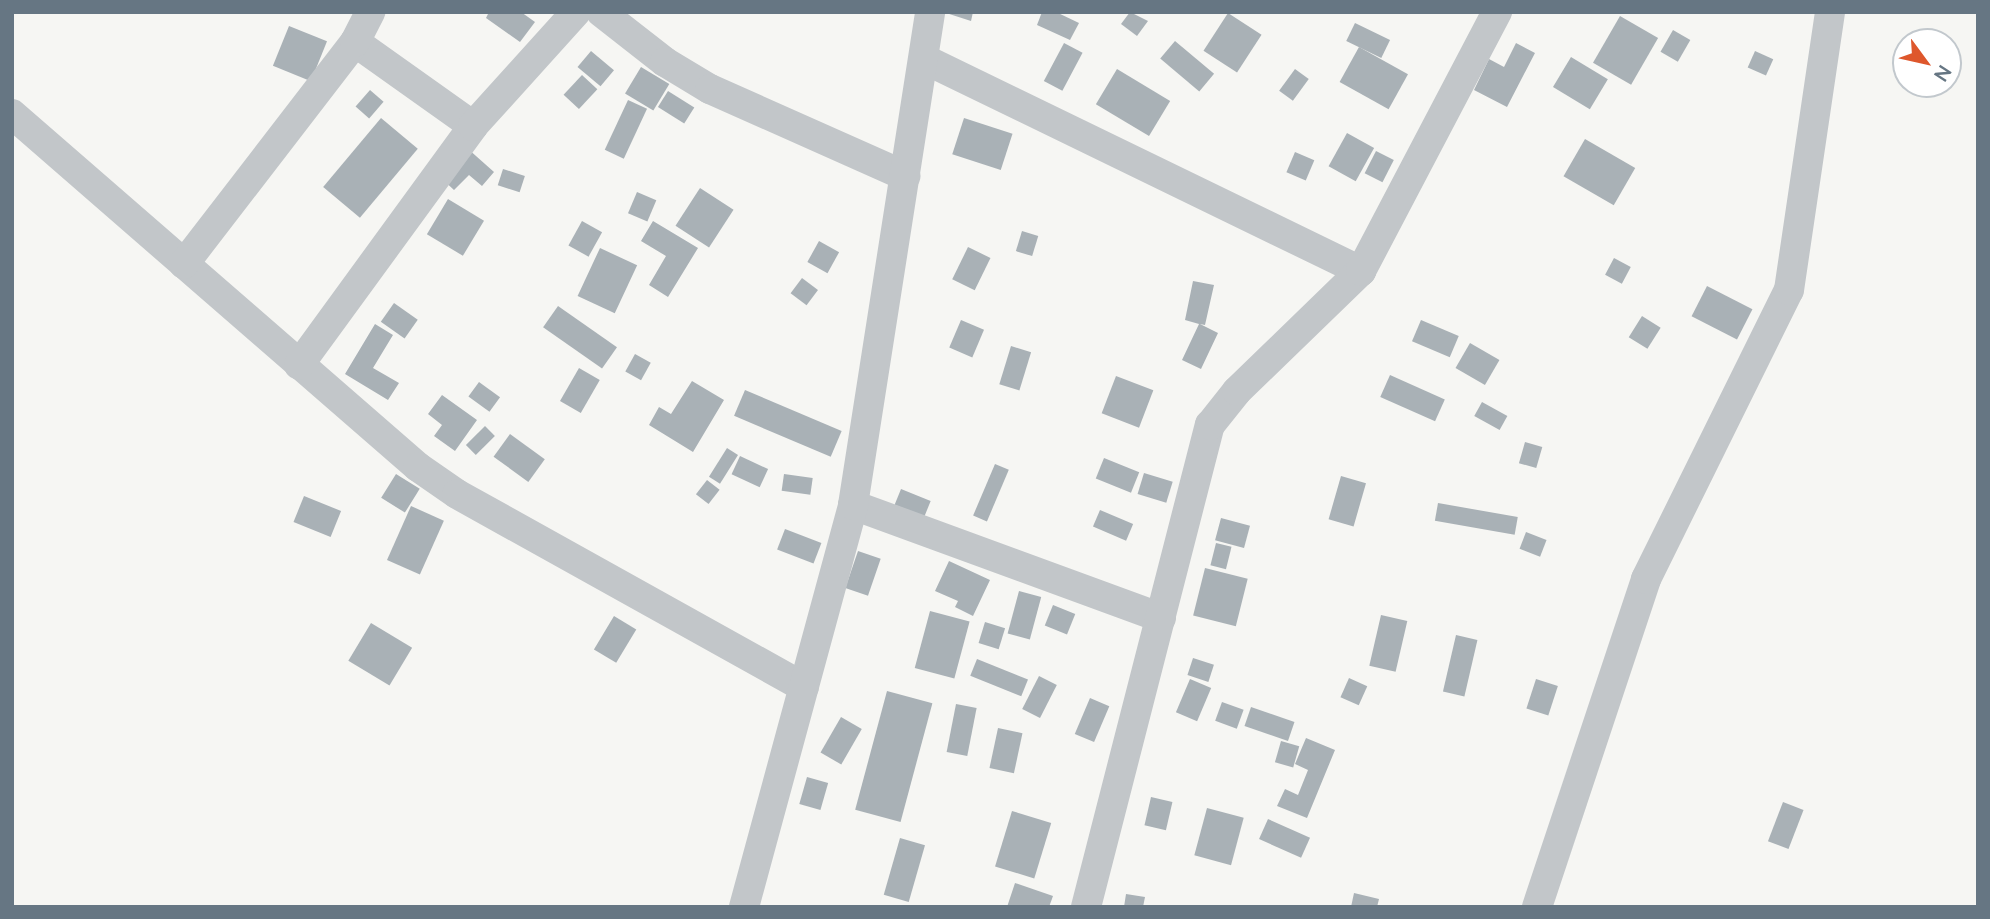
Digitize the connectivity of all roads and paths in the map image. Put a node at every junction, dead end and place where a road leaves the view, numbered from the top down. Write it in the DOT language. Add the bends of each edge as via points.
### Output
graph roads {
  1 [pos="369,12"];
  2 [pos="576,12"];
  3 [pos="601,12"];
  4 [pos="1497,12"];
  5 [pos="1830,12"];
  6 [pos="924,16"];
  7 [pos="355,42"];
  8 [pos="924,59"];
  9 [pos="12,114"];
  10 [pos="473,127"];
  11 [pos="905,176"];
  12 [pos="184,264"];
  13 [pos="1361,271"];
  14 [pos="299,365"];
  15 [pos="853,505"];
  16 [pos="1161,618"];
  17 [pos="804,687"];
  18 [pos="744,907"];
  19 [pos="1086,907"];
  20 [pos="1537,907"];
  1 -- 7 [label="street"];
  2 -- 10 [label="street"];
  3 -- 11 [label="street" via="664,62 710,89"];
  4 -- 13 [label="street"];
  5 -- 20 [label="street" via="1788,290 1646,579"];
  6 -- 8 [label="street"];
  7 -- 10 [label="street"];
  7 -- 12 [label="street"];
  8 -- 11 [label="street"];
  8 -- 13 [label="street"];
  9 -- 12 [label="street"];
  10 -- 14 [label="street"];
  11 -- 15 [label="street"];
  12 -- 14 [label="street"];
  13 -- 16 [label="street" via="1237,391 1210,425"];
  14 -- 17 [label="street" via="418,467 457,494"];
  15 -- 16 [label="street"];
  15 -- 17 [label="street"];
  16 -- 19 [label="street"];
  17 -- 18 [label="street"];
}
